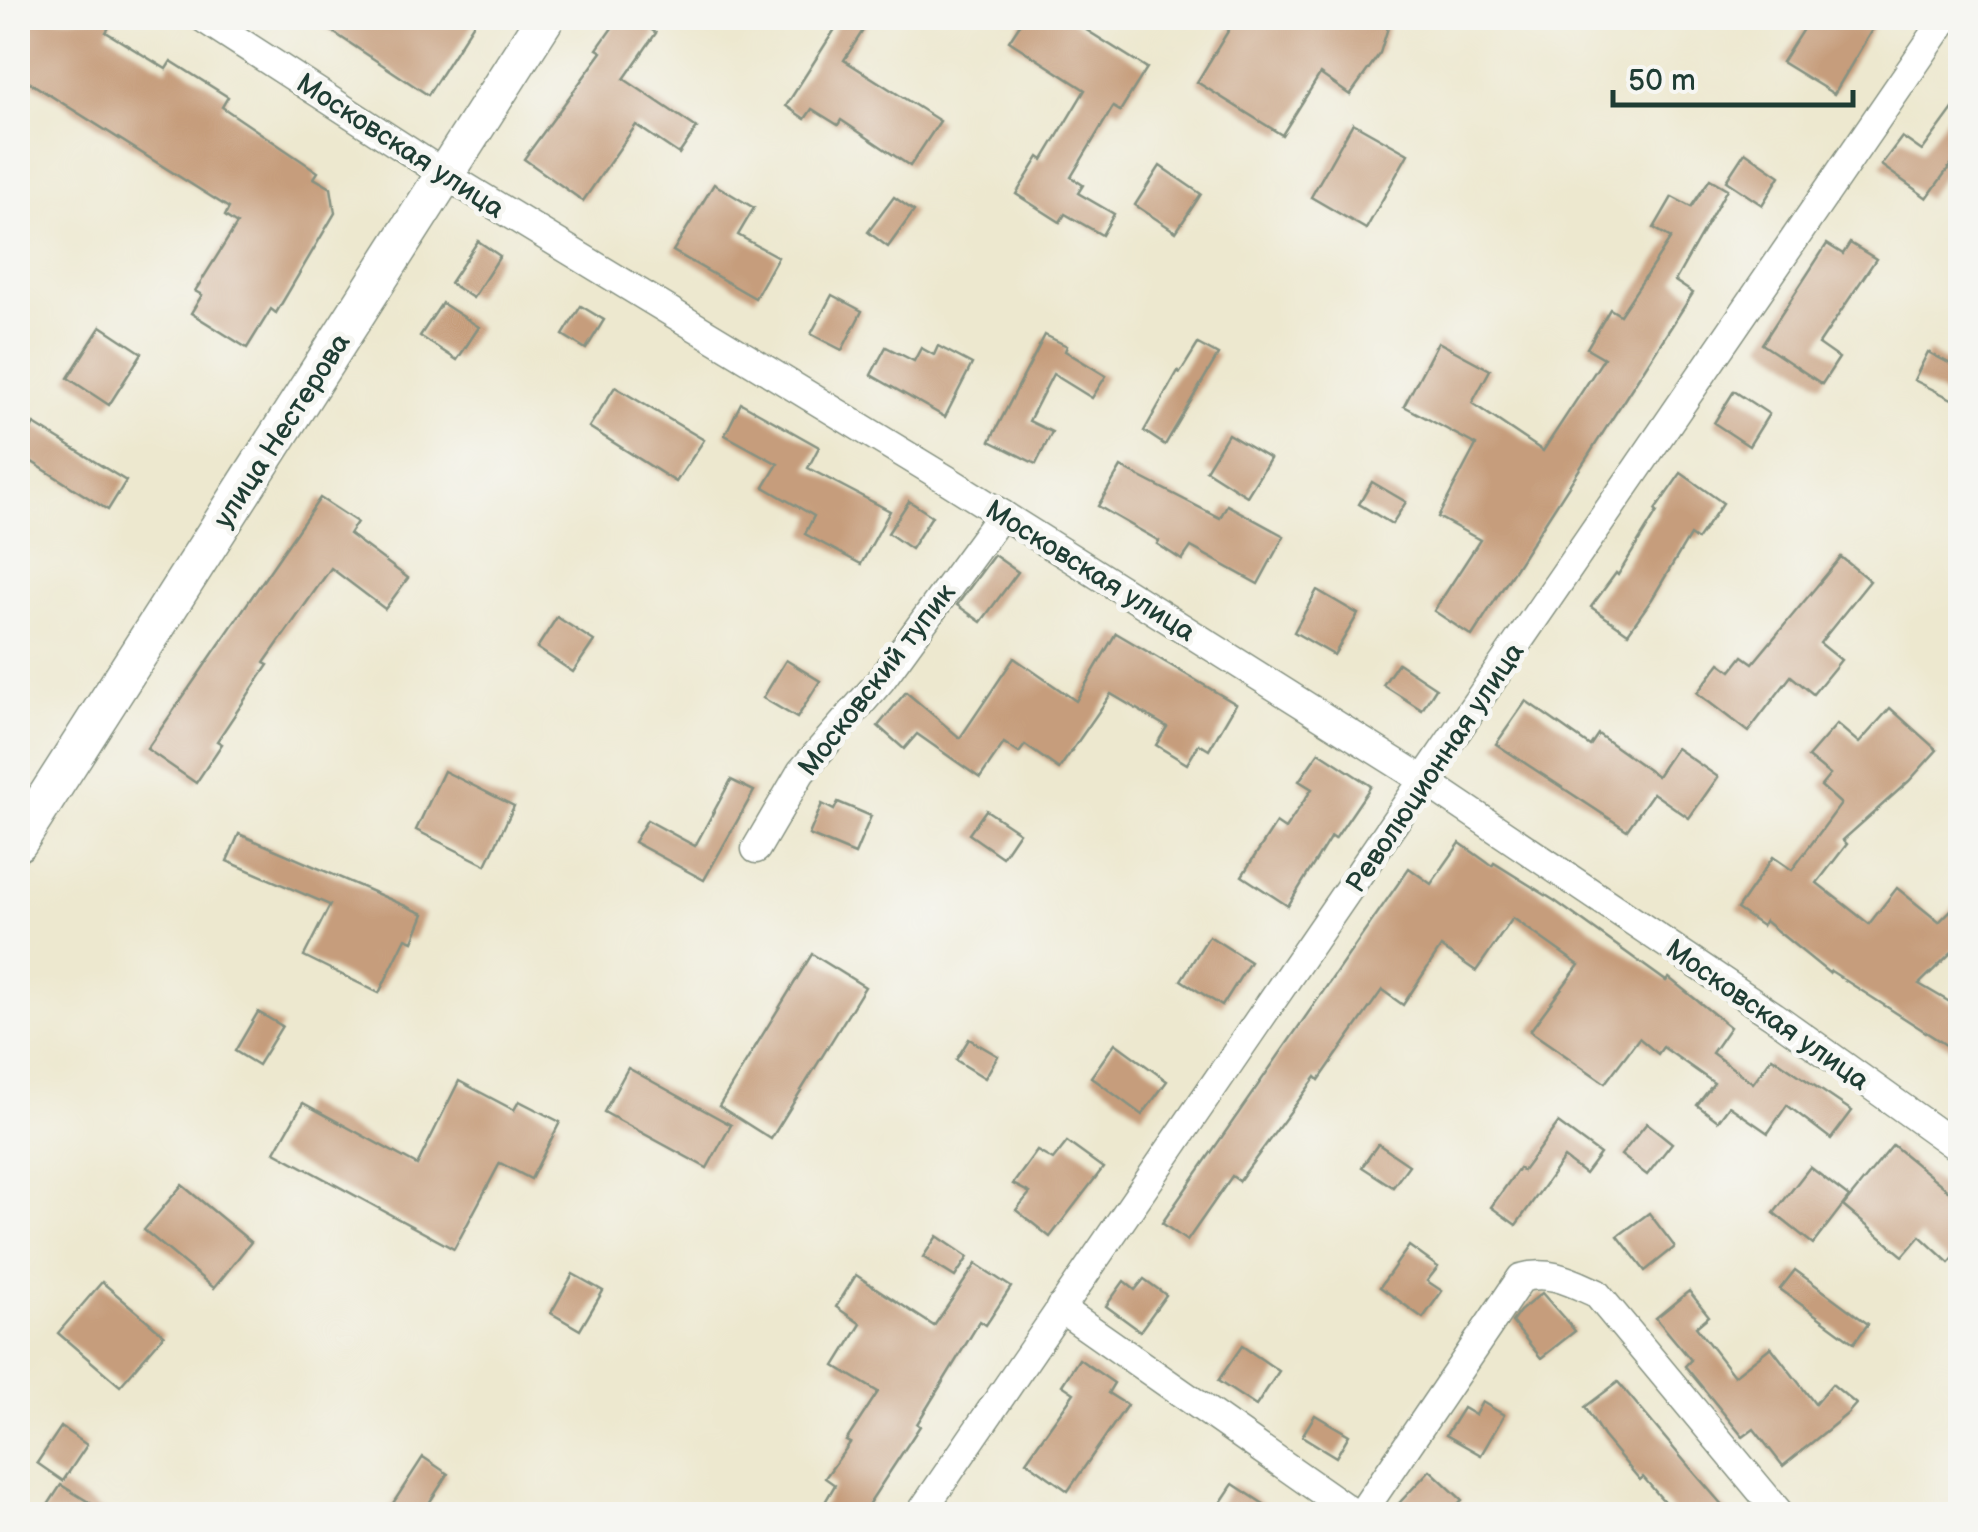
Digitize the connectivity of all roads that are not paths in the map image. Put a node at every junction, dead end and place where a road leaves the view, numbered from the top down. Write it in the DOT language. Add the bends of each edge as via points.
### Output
graph roads {
  1 [pos="203,18"];
  2 [pos="545,18"];
  3 [pos="1946,18"];
  4 [pos="444,174"];
  5 [pos="1002,514"];
  6 [pos="1424,781"];
  7 [pos="18,842"];
  8 [pos="756,848"];
  9 [pos="1960,1150"];
  10 [pos="1060,1308"];
  11 [pos="920,1514"];
  12 [pos="1357,1514"];
  13 [pos="1780,1514"];
  1 -- 4 [label="street, Московская улица"];
  2 -- 4 [label="main road, улица Нестерова"];
  3 -- 6 [label="street, Революционная улица"];
  4 -- 5 [label="street, Московская улица"];
  4 -- 7 [label="main road, улица Нестерова"];
  5 -- 6 [label="street, Московская улица"];
  5 -- 8 [label="street, Московский тупик" via="880,680 801,772"];
  6 -- 9 [label="street, Московская улица"];
  6 -- 10 [label="street, Революционная улица"];
  10 -- 11 [label="street, Революционная улица"];
  10 -- 12 [label="street"];
  12 -- 13 [label="street" via="1521,1278 1538,1273 1596,1293"];
}
